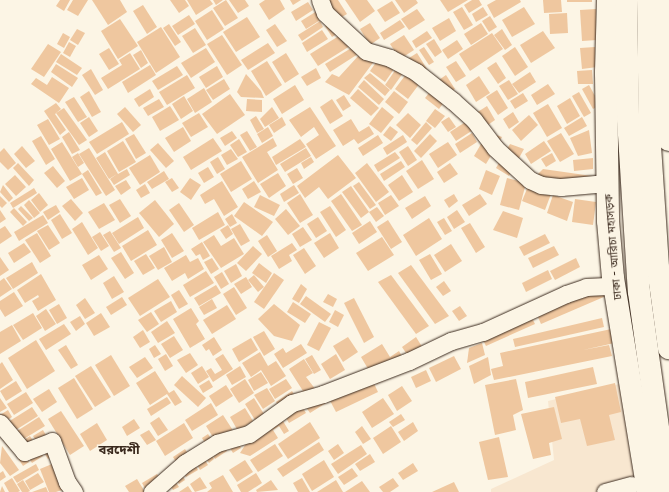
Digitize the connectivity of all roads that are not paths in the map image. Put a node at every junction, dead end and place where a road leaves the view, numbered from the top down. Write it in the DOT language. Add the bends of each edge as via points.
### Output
graph roads {
  1 [pos="320,0"];
  2 [pos="608,0"];
  3 [pos="626,0"];
  4 [pos="663,1"];
  5 [pos="669,140"];
  6 [pos="608,183"];
  7 [pos="607,286"];
  8 [pos="669,348"];
  9 [pos="0,422"];
  10 [pos="638,486"];
  11 [pos="74,492"];
  12 [pos="152,492"];
  13 [pos="605,492"];
  14 [pos="667,492"];
  1 -- 6 [label="street" via="325,13 366,51 390,58 416,72 453,101 477,124 495,148 530,180 541,185 561,187"];
  2 -- 6 [label="highway, ঢাকা - আরিচা মহাসড়ক"];
  3 -- 14 [label="highway" via="628,120 639,292"];
  4 -- 5 [label="highway"];
  4 -- 8 [label="highway" via="650,146 658,268"];
  6 -- 10 [label="highway, ঢাকা - আরিচা মহাসড়ক" via="613,278"];
  7 -- 12 [label="street" via="586,287 566,294 483,332 451,341 409,361 324,394 292,403 249,434 218,443 185,463"];
  9 -- 11 [label="street" via="24,452 52,441 67,482"];
  10 -- 13 [label="street"];
}
